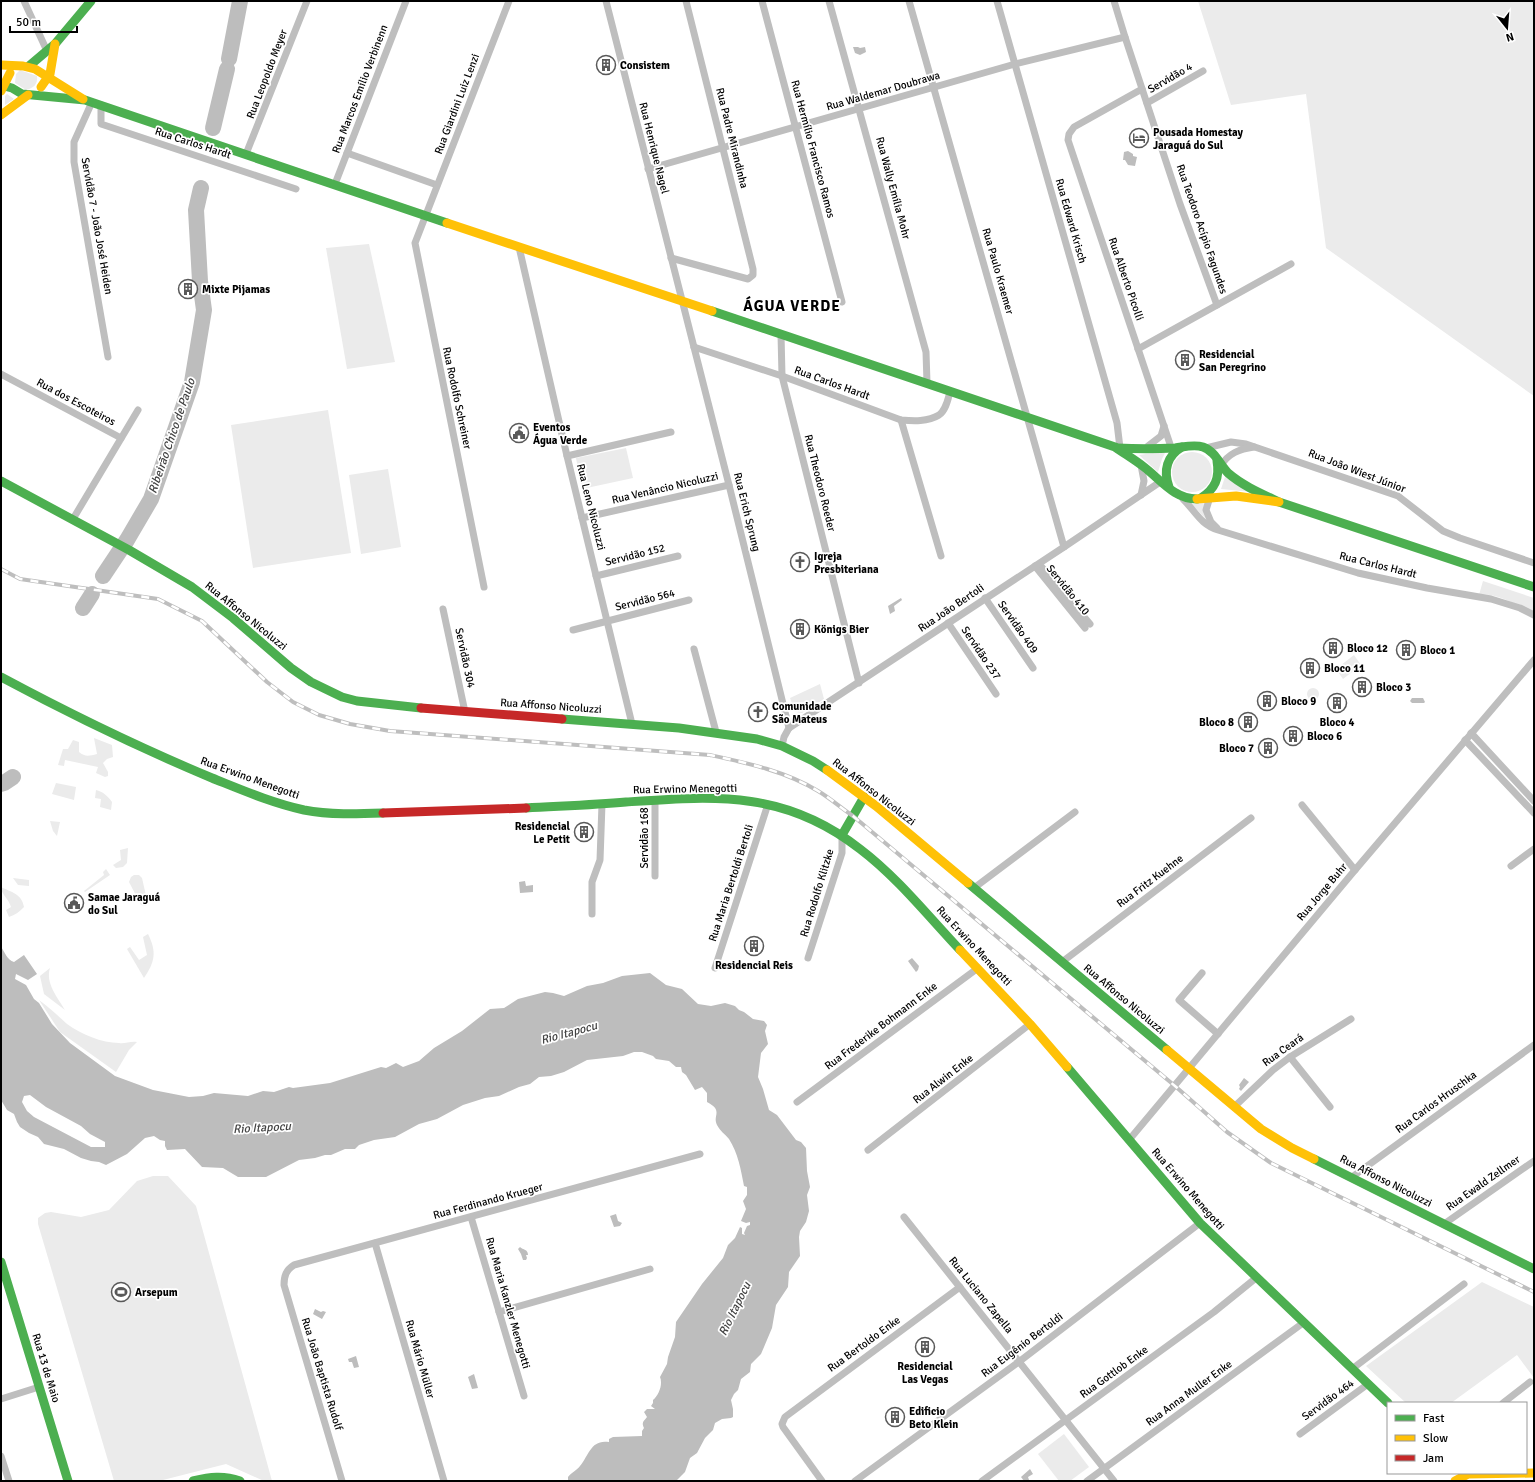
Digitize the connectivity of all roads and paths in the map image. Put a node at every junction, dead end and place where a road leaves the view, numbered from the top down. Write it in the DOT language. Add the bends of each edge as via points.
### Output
graph roads {
  1 [pos="24,1"];
  2 [pos="91,1"];
  3 [pos="307,1"];
  4 [pos="406,1"];
  5 [pos="509,1"];
  6 [pos="606,1"];
  7 [pos="686,1"];
  8 [pos="762,1"];
  9 [pos="829,1"];
  10 [pos="910,1"];
  11 [pos="997,1"];
  12 [pos="1114,1"];
  13 [pos="1125,37"];
  14 [pos="55,44"];
  15 [pos="47,51"];
  16 [pos="1,61"];
  17 [pos="1015,64"];
  18 [pos="29,66"];
  19 [pos="10,68"];
  20 [pos="1203,71"];
  21 [pos="39,72"];
  22 [pos="48,77"];
  23 [pos="4,87"];
  24 [pos="41,87"];
  25 [pos="934,88"];
  26 [pos="1142,89"];
  27 [pos="31,94"];
  28 [pos="92,102"];
  29 [pos="1147,104"];
  30 [pos="860,109"];
  31 [pos="1,115"];
  32 [pos="796,126"];
  33 [pos="723,148"];
  34 [pos="347,153"];
  35 [pos="246,154"];
  36 [pos="648,169"];
  37 [pos="335,184"];
  38 [pos="437,185"];
  39 [pos="296,189"];
  40 [pos="425,215"];
  41 [pos="519,247"];
  42 [pos="671,258"];
  43 [pos="1291,264"];
  44 [pos="682,300"];
  45 [pos="842,302"];
  46 [pos="1217,305"];
  47 [pos="781,334"];
  48 [pos="694,348"];
  49 [pos="1138,349"];
  50 [pos="108,357"];
  51 [pos="1,374"];
  52 [pos="782,376"];
  53 [pos="927,383"];
  54 [pos="950,392"];
  55 [pos="138,410"];
  56 [pos="1028,418"];
  57 [pos="901,420"];
  58 [pos="1164,426"];
  59 [pos="671,432"];
  60 [pos="121,438"];
  61 [pos="1254,446"];
  62 [pos="1118,448"];
  63 [pos="1206,448"];
  64 [pos="1141,449"];
  65 [pos="1171,452"];
  66 [pos="567,456"];
  67 [pos="1140,464"];
  68 [pos="1219,466"];
  69 [pos="1164,479"];
  70 [pos="1,481"];
  71 [pos="729,485"];
  72 [pos="1141,494"];
  73 [pos="1180,497"];
  74 [pos="1206,497"];
  75 [pos="1279,502"];
  76 [pos="582,518"];
  77 [pos="73,519"];
  78 [pos="1218,530"];
  79 [pos="1064,547"];
  80 [pos="678,556"];
  81 [pos="940,556"];
  82 [pos="1534,563"];
  83 [pos="1036,565"];
  84 [pos="596,576"];
  85 [pos="484,587"];
  86 [pos="1534,587"];
  87 [pos="985,598"];
  88 [pos="689,600"];
  89 [pos="443,609"];
  90 [pos="1534,615"];
  91 [pos="607,621"];
  92 [pos="948,623"];
  93 [pos="1088,626"];
  94 [pos="573,630"];
  95 [pos="694,649"];
  96 [pos="1534,660"];
  97 [pos="1033,668"];
  98 [pos="1,677"];
  99 [pos="859,683"];
  100 [pos="996,694"];
  101 [pos="465,712"];
  102 [pos="632,724"];
  103 [pos="789,728"];
  104 [pos="716,732"];
  105 [pos="1471,733"];
  106 [pos="1465,740"];
  107 [pos="782,746"];
  108 [pos="864,797"];
  109 [pos="655,800"];
  110 [pos="1534,801"];
  111 [pos="602,804"];
  112 [pos="768,804"];
  113 [pos="1302,805"];
  114 [pos="1075,812"];
  115 [pos="1534,813"];
  116 [pos="1251,818"];
  117 [pos="842,835"];
  118 [pos="1534,849"];
  119 [pos="1512,866"];
  120 [pos="1355,870"];
  121 [pos="655,876"];
  122 [pos="974,888"];
  123 [pos="592,914"];
  124 [pos="808,958"];
  125 [pos="1062,962"];
  126 [pos="715,968"];
  127 [pos="978,968"];
  128 [pos="1202,973"];
  129 [pos="1351,1019"];
  130 [pos="1030,1024"];
  131 [pos="1218,1034"];
  132 [pos="1534,1045"];
  133 [pos="1290,1057"];
  134 [pos="1189,1069"];
  135 [pos="798,1102"];
  136 [pos="1234,1107"];
  137 [pos="1330,1107"];
  138 [pos="1130,1140"];
  139 [pos="868,1150"];
  140 [pos="700,1154"];
  141 [pos="1534,1161"];
  142 [pos="1352,1177"];
  143 [pos="471,1217"];
  144 [pos="904,1217"];
  145 [pos="1200,1223"];
  146 [pos="1444,1224"];
  147 [pos="375,1243"];
  148 [pos="1,1262"];
  149 [pos="650,1269"];
  150 [pos="1534,1269"];
  151 [pos="285,1274"];
  152 [pos="1256,1278"];
  153 [pos="1464,1284"];
  154 [pos="960,1287"];
  155 [pos="499,1312"];
  156 [pos="1303,1323"];
  157 [pos="1020,1361"];
  158 [pos="1352,1369"];
  159 [pos="1530,1382"];
  160 [pos="1368,1384"];
  161 [pos="39,1387"];
  162 [pos="524,1396"];
  163 [pos="1,1399"];
  164 [pos="1387,1402"];
  165 [pos="1504,1402"];
  166 [pos="1066,1420"];
  167 [pos="1300,1434"];
  168 [pos="1,1456"];
  169 [pos="1105,1469"];
  170 [pos="1468,1474"];
  171 [pos="223,1478"];
  172 [pos="1457,1479"];
  173 [pos="8,1481"];
  174 [pos="68,1481"];
  175 [pos="193,1481"];
  176 [pos="240,1481"];
  177 [pos="342,1481"];
  178 [pos="444,1481"];
  179 [pos="822,1481"];
  180 [pos="855,1481"];
  181 [pos="982,1481"];
  182 [pos="1087,1481"];
  183 [pos="1114,1481"];
  1 -- 15 [label="street"];
  2 -- 14 [label="main road"];
  3 -- 35 [label="street, Rua Leopoldo Meyer"];
  4 -- 34 [label="street, Rua Marcos Emílio Verbinenn"];
  5 -- 38 [label="street, Rua Giardini Luiz Lenzi"];
  6 -- 36 [label="street, Rua Henrique Nagel"];
  7 -- 33 [label="street, Rua Padre Mirandinha"];
  8 -- 32 [label="street, Rua Hermílio Francisco Ramos"];
  9 -- 30 [label="street, Rua Wally Emília Mohr"];
  10 -- 25 [label="street, Rua Paulo Kraemer"];
  11 -- 17 [label="street, Rua Edward Krisch"];
  12 -- 13 [label="street, Rua Teodoro Acípio Fagundes"];
  13 -- 17 [label="street, Rua Waldemar Doubrawa"];
  13 -- 26 [label="street, Rua Teodoro Acípio Fagundes"];
  14 -- 15 [label="main road"];
  14 -- 22 [label="main road"];
  15 -- 18 [label="main road"];
  16 -- 19 [label="street"];
  17 -- 25 [label="street, Rua Waldemar Doubrawa"];
  17 -- 62 [label="street, Rua Edward Krisch" via="1117,422"];
  18 -- 19 [label="main road"];
  18 -- 21 [label="main road"];
  19 -- 23 [label="main road"];
  20 -- 29 [label="street, Servidão 4"];
  21 -- 22 [label="main road"];
  21 -- 24 [label="main road"];
  22 -- 24 [label="main road"];
  22 -- 28 [label="main road"];
  23 -- 27 [label="main road" via="22,94"];
  24 -- 27 [label="main road"];
  25 -- 30 [label="street, Rua Waldemar Doubrawa"];
  25 -- 56 [label="street, Rua Paulo Kraemer"];
  26 -- 29 [label="street, Rua Teodoro Acípio Fagundes"];
  26 -- 49 [label="street, Rua Alberto Picolli" via="1074,127 1068,140"];
  27 -- 28 [label="main road"];
  27 -- 31 [label="main road"];
  28 -- 35 [label="main road"];
  28 -- 39 [label="street, Rua Carlos Hardt" via="101,124"];
  28 -- 50 [label="street, Servidão 7 - João José Heiden" via="74,142 73,150"];
  29 -- 46 [label="street, Rua Teodoro Acípio Fagundes"];
  30 -- 32 [label="street, Rua Waldemar Doubrawa"];
  30 -- 53 [label="street, Rua Wally Emília Mohr" via="926,352"];
  32 -- 33 [label="street, Rua Waldemar Doubrawa"];
  32 -- 45 [label="street, Rua Hermílio Francisco Ramos"];
  33 -- 36 [label="street, Rua Waldemar Doubrawa"];
  33 -- 42 [label="street, Rua Padre Mirandinha" via="754,270 753,275 748,279"];
  34 -- 37 [label="street, Rua Marcos Emílio Verbinenn"];
  34 -- 38 [label="street"];
  35 -- 37 [label="main road"];
  36 -- 42 [label="street, Rua Henrique Nagel"];
  37 -- 40 [label="main road"];
  38 -- 40 [label="street, Rua Giardini Luiz Lenzi"];
  40 -- 41 [label="main road"];
  40 -- 85 [label="street, Rua Rodolfo Schreiner" via="415,243 416,250"];
  41 -- 44 [label="main road"];
  41 -- 66 [label="street, Rua Leno Nicoluzzi"];
  42 -- 44 [label="street, Rua Henrique Nagel"];
  43 -- 46 [label="street"];
  44 -- 47 [label="main road"];
  44 -- 48 [label="street, Rua Erich Sprung"];
  46 -- 49 [label="street"];
  47 -- 52 [label="street, Rua Theodoro Roeder"];
  47 -- 53 [label="main road"];
  48 -- 52 [label="street, Rua Carlos Hardt"];
  48 -- 71 [label="street, Rua Erich Sprung"];
  49 -- 58 [label="street, Rua Alberto Picolli"];
  51 -- 60 [label="street, Rua dos Escoteiros"];
  52 -- 57 [label="street, Rua Carlos Hardt"];
  52 -- 99 [label="street, Rua Theodoro Roeder"];
  53 -- 54 [label="main road"];
  54 -- 56 [label="main road"];
  54 -- 57 [label="street, Rua Carlos Hardt" via="940,414 915,421"];
  55 -- 60 [label="street"];
  56 -- 62 [label="main road"];
  56 -- 79 [label="street, Rua Paulo Kraemer"];
  57 -- 81 [label="street"];
  58 -- 64 [label="street" via="1163,433 1154,443"];
  58 -- 65 [label="street, Rua Alberto Picolli"];
  59 -- 66 [label="street"];
  60 -- 77 [label="street, Rua dos Escoteiros"];
  61 -- 63 [label="street, Rua João Wiest Júnior" via="1231,442"];
  61 -- 68 [label="street" via="1234,452"];
  61 -- 82 [label="street, Rua João Wiest Júnior" via="1398,496 1443,531"];
  62 -- 64 [label="main road"];
  62 -- 67 [label="main road"];
  63 -- 65 [label="main road" via="1192,445"];
  63 -- 68 [label="main road" via="1213,454"];
  64 -- 65 [label="main road"];
  65 -- 69 [label="main road" via="1166,463"];
  66 -- 76 [label="street, Rua Leno Nicoluzzi"];
  67 -- 69 [label="main road"];
  67 -- 72 [label="street" via="1144,481"];
  68 -- 74 [label="main road" via="1218,478"];
  68 -- 75 [label="main road" via="1243,483"];
  69 -- 72 [label="street, Rua João Bertoli"];
  69 -- 73 [label="main road"];
  70 -- 77 [label="main road, Rua Affonso Nicoluzzi"];
  71 -- 76 [label="street, Rua Venâncio Nicoluzzi"];
  71 -- 103 [label="street, Rua Erich Sprung"];
  72 -- 79 [label="street, Rua João Bertoli"];
  73 -- 74 [label="main road" via="1192,500"];
  73 -- 78 [label="street, Rua Carlos Hardt" via="1201,521"];
  74 -- 75 [label="main road" via="1235,496"];
  74 -- 78 [label="street" via="1206,510"];
  75 -- 86 [label="main road"];
  76 -- 84 [label="street, Rua Leno Nicoluzzi"];
  77 -- 101 [label="main road, Rua Affonso Nicoluzzi" via="192,587 291,668 326,691 374,704"];
  78 -- 90 [label="street, Rua Carlos Hardt" via="1358,573 1491,599"];
  79 -- 83 [label="street, Rua João Bertoli"];
  80 -- 84 [label="street, Servidão 152"];
  83 -- 87 [label="street, Rua João Bertoli"];
  83 -- 93 [label="street"];
  84 -- 91 [label="street, Rua Leno Nicoluzzi"];
  87 -- 92 [label="street, Rua João Bertoli"];
  87 -- 97 [label="street, Servidão 409"];
  88 -- 91 [label="street, Servidão 564"];
  89 -- 101 [label="street, Servidão 304"];
  91 -- 94 [label="street, Servidão 564"];
  91 -- 102 [label="street, Rua Leno Nicoluzzi"];
  92 -- 99 [label="street, Rua João Bertoli"];
  92 -- 100 [label="street, Servidão 237"];
  95 -- 104 [label="street"];
  96 -- 105 [label="street, Rua Jorge Buhr"];
  98 -- 111 [label="main road, Rua Erwino Menegotti" via="67,712 176,762 267,799 302,810 336,813"];
  99 -- 103 [label="street, Rua João Bertoli"];
  101 -- 102 [label="main road, Rua Affonso Nicoluzzi"];
  102 -- 104 [label="main road, Rua Affonso Nicoluzzi"];
  103 -- 107 [label="street"];
  104 -- 107 [label="main road, Rua Affonso Nicoluzzi"];
  105 -- 106 [label="street, Rua Jorge Buhr"];
  105 -- 110 [label="street"];
  106 -- 115 [label="street"];
  106 -- 120 [label="street, Rua Jorge Buhr"];
  107 -- 108 [label="main road, Rua Affonso Nicoluzzi" via="813,761"];
  108 -- 117 [label="main road"];
  108 -- 122 [label="main road, Rua Affonso Nicoluzzi"];
  109 -- 111 [label="main road, Rua Erwino Menegotti"];
  109 -- 112 [label="main road, Rua Erwino Menegotti" via="739,799"];
  109 -- 121 [label="street, Servidão 168"];
  111 -- 123 [label="street" via="600,860 592,882"];
  112 -- 117 [label="main road, Rua Erwino Menegotti" via="791,810"];
  112 -- 126 [label="street, Rua Maria Bertoldi Bertoli"];
  113 -- 120 [label="street"];
  114 -- 122 [label="street"];
  116 -- 125 [label="street, Rua Fritz Kuehne"];
  117 -- 124 [label="street, Rua Rodolfo Klitzke" via="842,853"];
  117 -- 127 [label="main road, Rua Erwino Menegotti" via="870,855 890,874"];
  118 -- 119 [label="street"];
  120 -- 131 [label="street, Rua Jorge Buhr"];
  122 -- 125 [label="main road, Rua Affonso Nicoluzzi"];
  125 -- 134 [label="main road, Rua Affonso Nicoluzzi"];
  127 -- 130 [label="main road, Rua Erwino Menegotti"];
  127 -- 135 [label="street, Rua Frederike Bohmann Enke"];
  128 -- 131 [label="street" via="1179,1000"];
  129 -- 133 [label="street, Rua Ceará"];
  130 -- 138 [label="main road, Rua Erwino Menegotti"];
  130 -- 139 [label="street, Rua Alwin Enke"];
  131 -- 134 [label="street, Rua Jorge Buhr"];
  132 -- 142 [label="street, Rua Carlos Hruschka"];
  133 -- 136 [label="street, Rua Ceará"];
  133 -- 137 [label="street"];
  134 -- 136 [label="main road, Rua Affonso Nicoluzzi"];
  134 -- 138 [label="street, Rua Jorge Buhr"];
  136 -- 142 [label="main road, Rua Affonso Nicoluzzi" via="1277,1139"];
  138 -- 145 [label="main road, Rua Erwino Menegotti"];
  140 -- 143 [label="street, Rua Ferdinando Krueger"];
  141 -- 146 [label="street, Rua Ewald Zellmer"];
  142 -- 146 [label="main road, Rua Affonso Nicoluzzi"];
  143 -- 147 [label="street, Rua Ferdinando Krueger"];
  143 -- 155 [label="street, Rua Maria Kanzler Menegotti"];
  144 -- 154 [label="street, Rua Luciano Zapella"];
  145 -- 152 [label="main road, Rua Erwino Menegotti"];
  145 -- 157 [label="street, Rua Eugênio Bertoldi"];
  146 -- 150 [label="main road, Rua Affonso Nicoluzzi"];
  147 -- 151 [label="street, Rua Ferdinando Krueger" via="294,1265"];
  147 -- 178 [label="street, Rua Mário Müller"];
  148 -- 161 [label="main road, Rua 13 de Maio"];
  149 -- 155 [label="street"];
  151 -- 177 [label="street, Rua João Baptista Rudolf" via="284,1285"];
  152 -- 156 [label="main road, Rua Erwino Menegotti"];
  152 -- 166 [label="street, Rua Gottlob Enke" via="1214,1312"];
  153 -- 158 [label="street"];
  154 -- 157 [label="street, Rua Luciano Zapella"];
  154 -- 179 [label="street, Rua Bertoldo Enke" via="783,1420 783,1427"];
  155 -- 162 [label="street, Rua Maria Kanzler Menegotti"];
  156 -- 158 [label="main road, Rua Erwino Menegotti"];
  156 -- 169 [label="street, Rua Anna Muller Enke"];
  157 -- 166 [label="street, Rua Luciano Zapella"];
  157 -- 180 [label="street, Rua Eugênio Bertoldi"];
  158 -- 160 [label="main road, Rua Erwino Menegotti"];
  159 -- 165 [label="street"];
  160 -- 164 [label="main road, Rua Erwino Menegotti"];
  160 -- 167 [label="street, Servidão 464"];
  161 -- 163 [label="street"];
  161 -- 174 [label="main road, Rua 13 de Maio"];
  166 -- 169 [label="street, Rua Luciano Zapella"];
  166 -- 181 [label="street, Rua Gottlob Enke"];
  168 -- 173 [label="street"];
  169 -- 182 [label="street, Rua Anna Muller Enke"];
  169 -- 183 [label="street, Rua Luciano Zapella"];
  170 -- 172 [label="main road"];
  171 -- 175 [label="main road" via="215,1476"];
  171 -- 176 [label="main road"];
}
